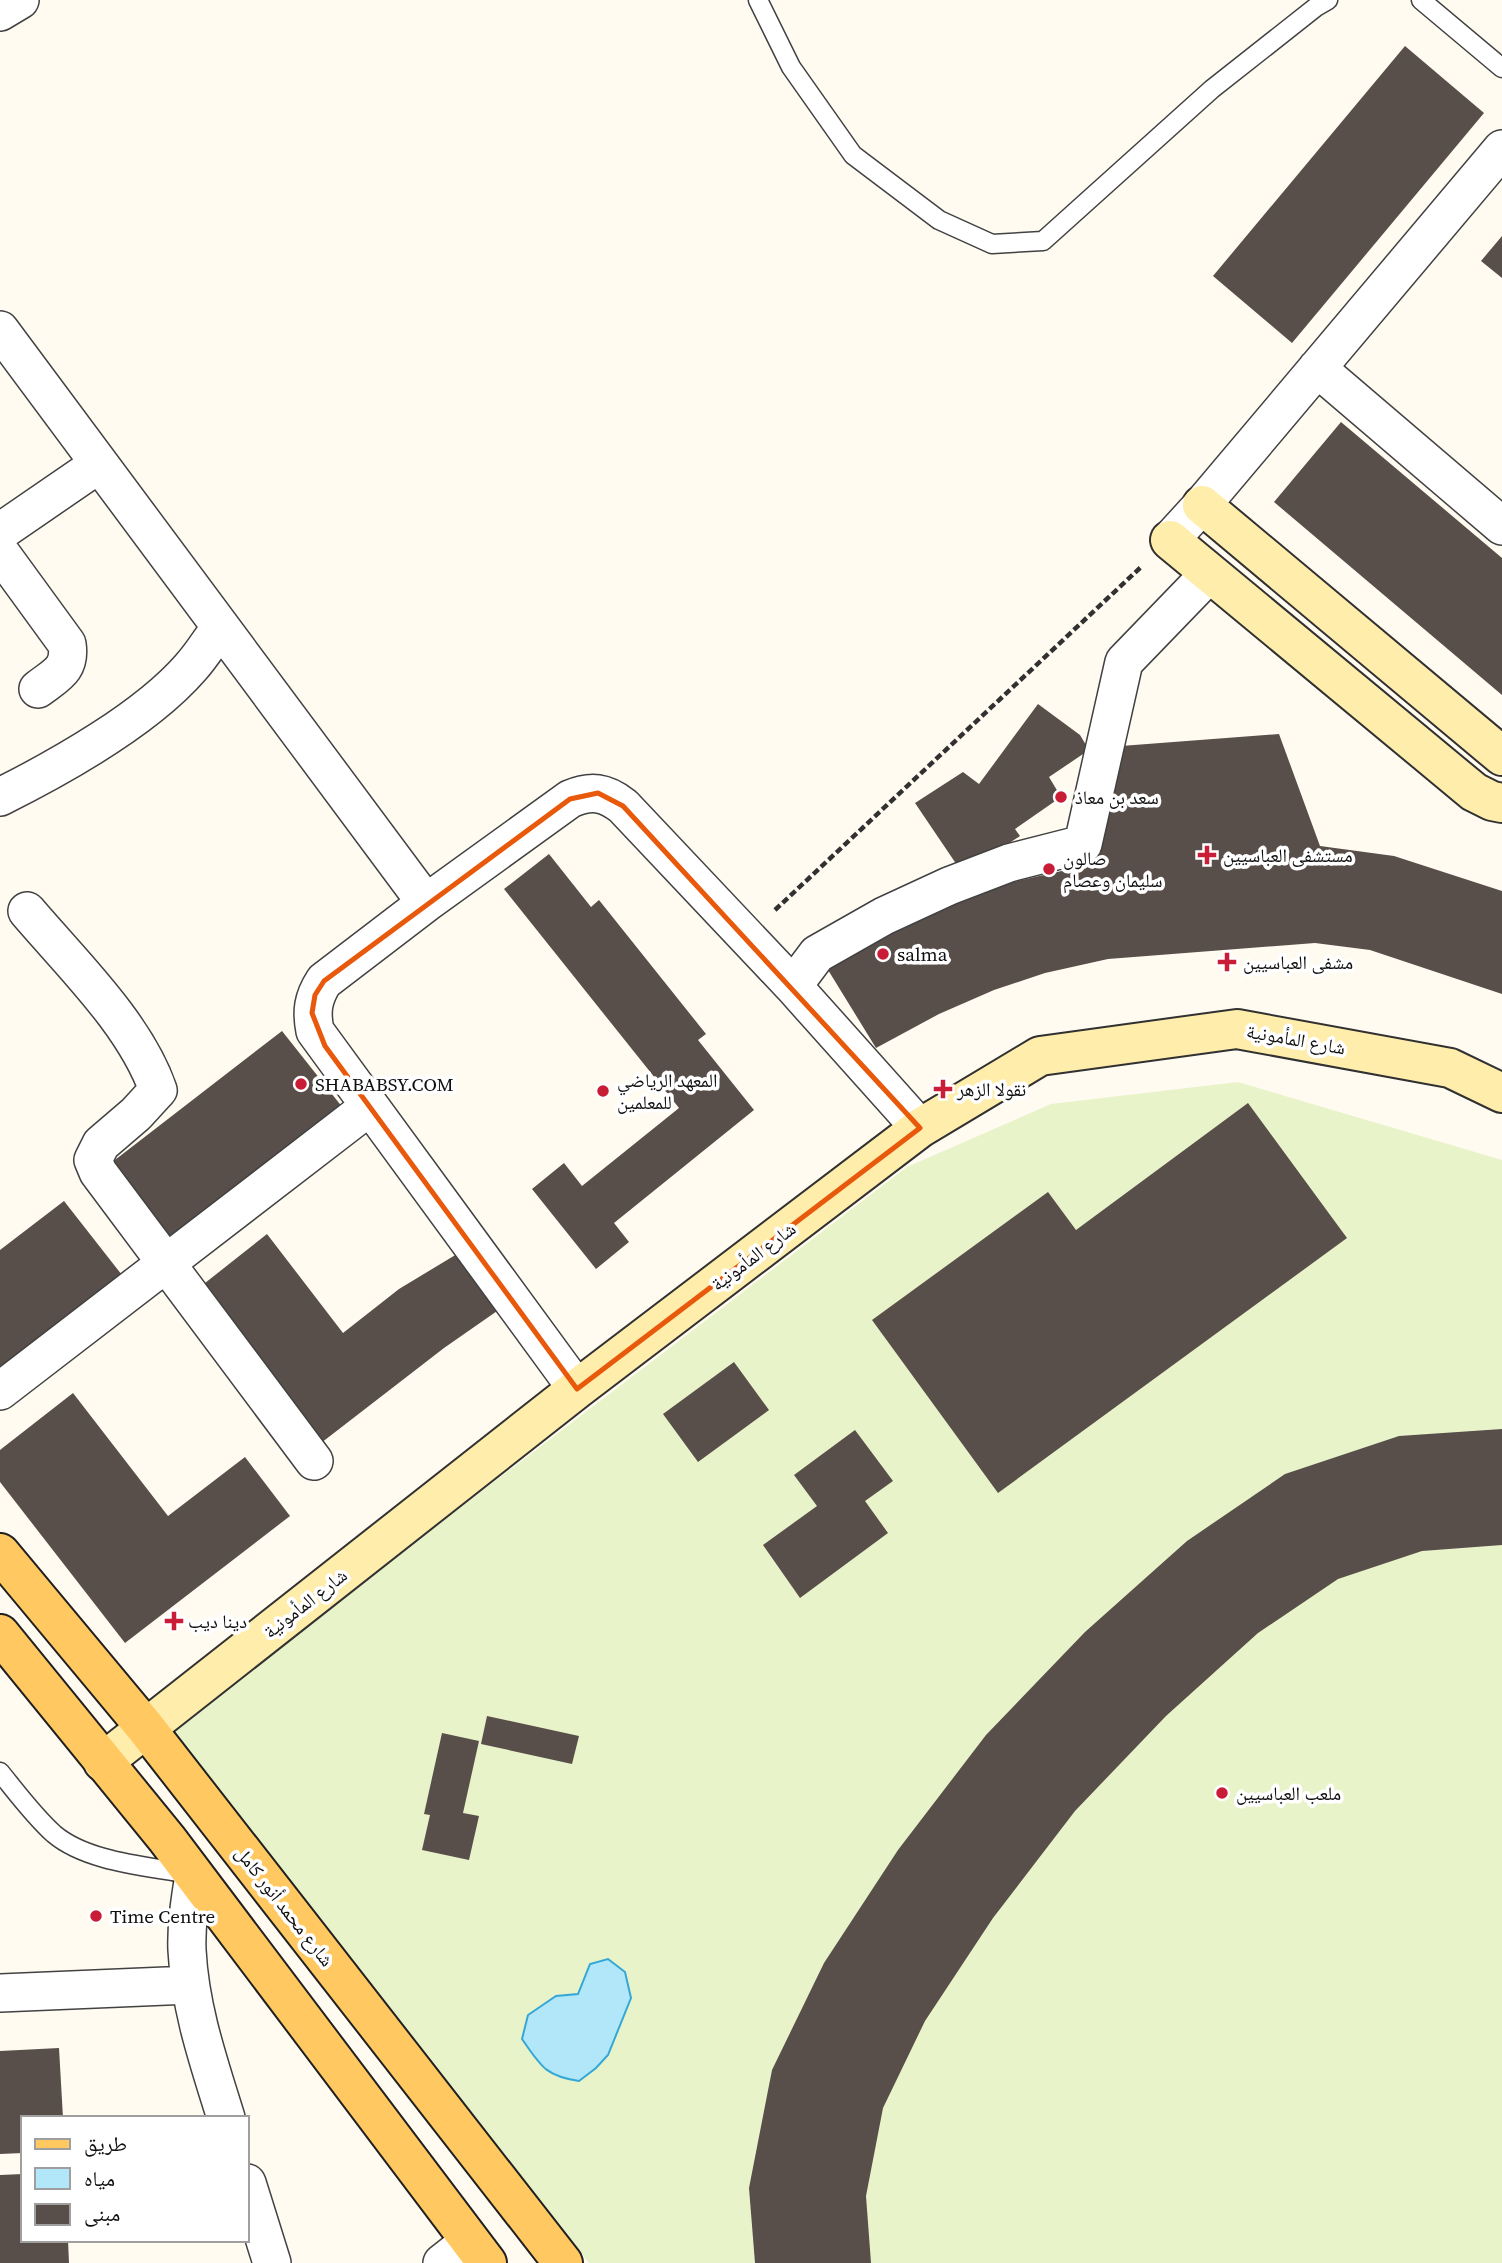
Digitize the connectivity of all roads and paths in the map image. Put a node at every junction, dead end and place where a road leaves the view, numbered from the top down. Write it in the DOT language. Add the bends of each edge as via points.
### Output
graph roads {
  1 [pos="20,0"];
  2 [pos="758,0"];
  3 [pos="1328,0"];
  4 [pos="1421,0"];
  5 [pos="0,12"];
  6 [pos="1502,68"];
  7 [pos="1502,149"];
  8 [pos="0,330"];
  9 [pos="1317,368"];
  10 [pos="99,464"];
  11 [pos="1202,505"];
  12 [pos="1502,526"];
  13 [pos="0,532"];
  14 [pos="1170,540"];
  15 [pos="0,552"];
  16 [pos="1210,573"];
  17 [pos="220,628"];
  18 [pos="38,689"];
  19 [pos="1502,756"];
  20 [pos="0,797"];
  21 [pos="1502,803"];
  22 [pos="426,903"];
  23 [pos="27,911"];
  24 [pos="746,937"];
  25 [pos="793,986"];
  26 [pos="1502,1094"];
  27 [pos="369,1107"];
  28 [pos="920,1128"];
  29 [pos="166,1264"];
  30 [pos="577,1390"];
  31 [pos="0,1391"];
  32 [pos="314,1461"];
  33 [pos="0,1553"];
  34 [pos="0,1634"];
  35 [pos="145,1727"];
  36 [pos="103,1762"];
  37 [pos="0,1772"];
  38 [pos="194,1875"];
  39 [pos="190,1985"];
  40 [pos="0,1993"];
  41 [pos="225,2116"];
  42 [pos="248,2186"];
  43 [pos="466,2256"];
  44 [pos="272,2263"];
  45 [pos="563,2263"];
  1 -- 5 [label="street"];
  2 -- 3 [label="lane" via="791,67 853,155 939,220 992,244 1043,241 1212,89"];
  4 -- 6 [label="lane"];
  7 -- 9 [label="street"];
  8 -- 10 [label="street"];
  9 -- 11 [label="street"];
  9 -- 12 [label="street"];
  10 -- 13 [label="street"];
  10 -- 17 [label="street"];
  11 -- 14 [label="street"];
  11 -- 19 [label="street"];
  14 -- 16 [label="street"];
  14 -- 24 [label="path"];
  15 -- 18 [label="street" via="67,644 64,669"];
  16 -- 21 [label="street" via="1474,792"];
  16 -- 25 [label="street" via="1124,662 1083,844 1009,863 884,916 817,954"];
  17 -- 20 [label="street" via="191,668 135,717 48,773"];
  17 -- 22 [label="street"];
  22 -- 24 [label="street" via="570,799 598,793 622,806"];
  22 -- 27 [label="street" via="324,981 315,995 315,1031"];
  23 -- 29 [label="street" via="124,1025 153,1077 158,1090 101,1144 93,1160"];
  24 -- 25 [label="street"];
  25 -- 28 [label="street"];
  26 -- 28 [label="street, شارع المأمونية" via="1450,1068 1237,1029 1040,1056"];
  27 -- 29 [label="street"];
  27 -- 30 [label="street"];
  28 -- 30 [label="street, شارع المأمونية"];
  29 -- 31 [label="street"];
  29 -- 32 [label="street"];
  30 -- 35 [label="street, شارع المأمونية"];
  33 -- 35 [label="main road, شارع محمد أنور كامل"];
  34 -- 36 [label="main road"];
  35 -- 36 [label="street, شارع المأمونية"];
  35 -- 45 [label="main road, شارع محمد أنور كامل"];
  36 -- 38 [label="main road"];
  37 -- 38 [label="lane" via="42,1822 68,1844 99,1856"];
  38 -- 39 [label="street" via="187,1948"];
  38 -- 43 [label="main road"];
  39 -- 40 [label="street"];
  39 -- 41 [label="street"];
  42 -- 44 [label="street"];
}
